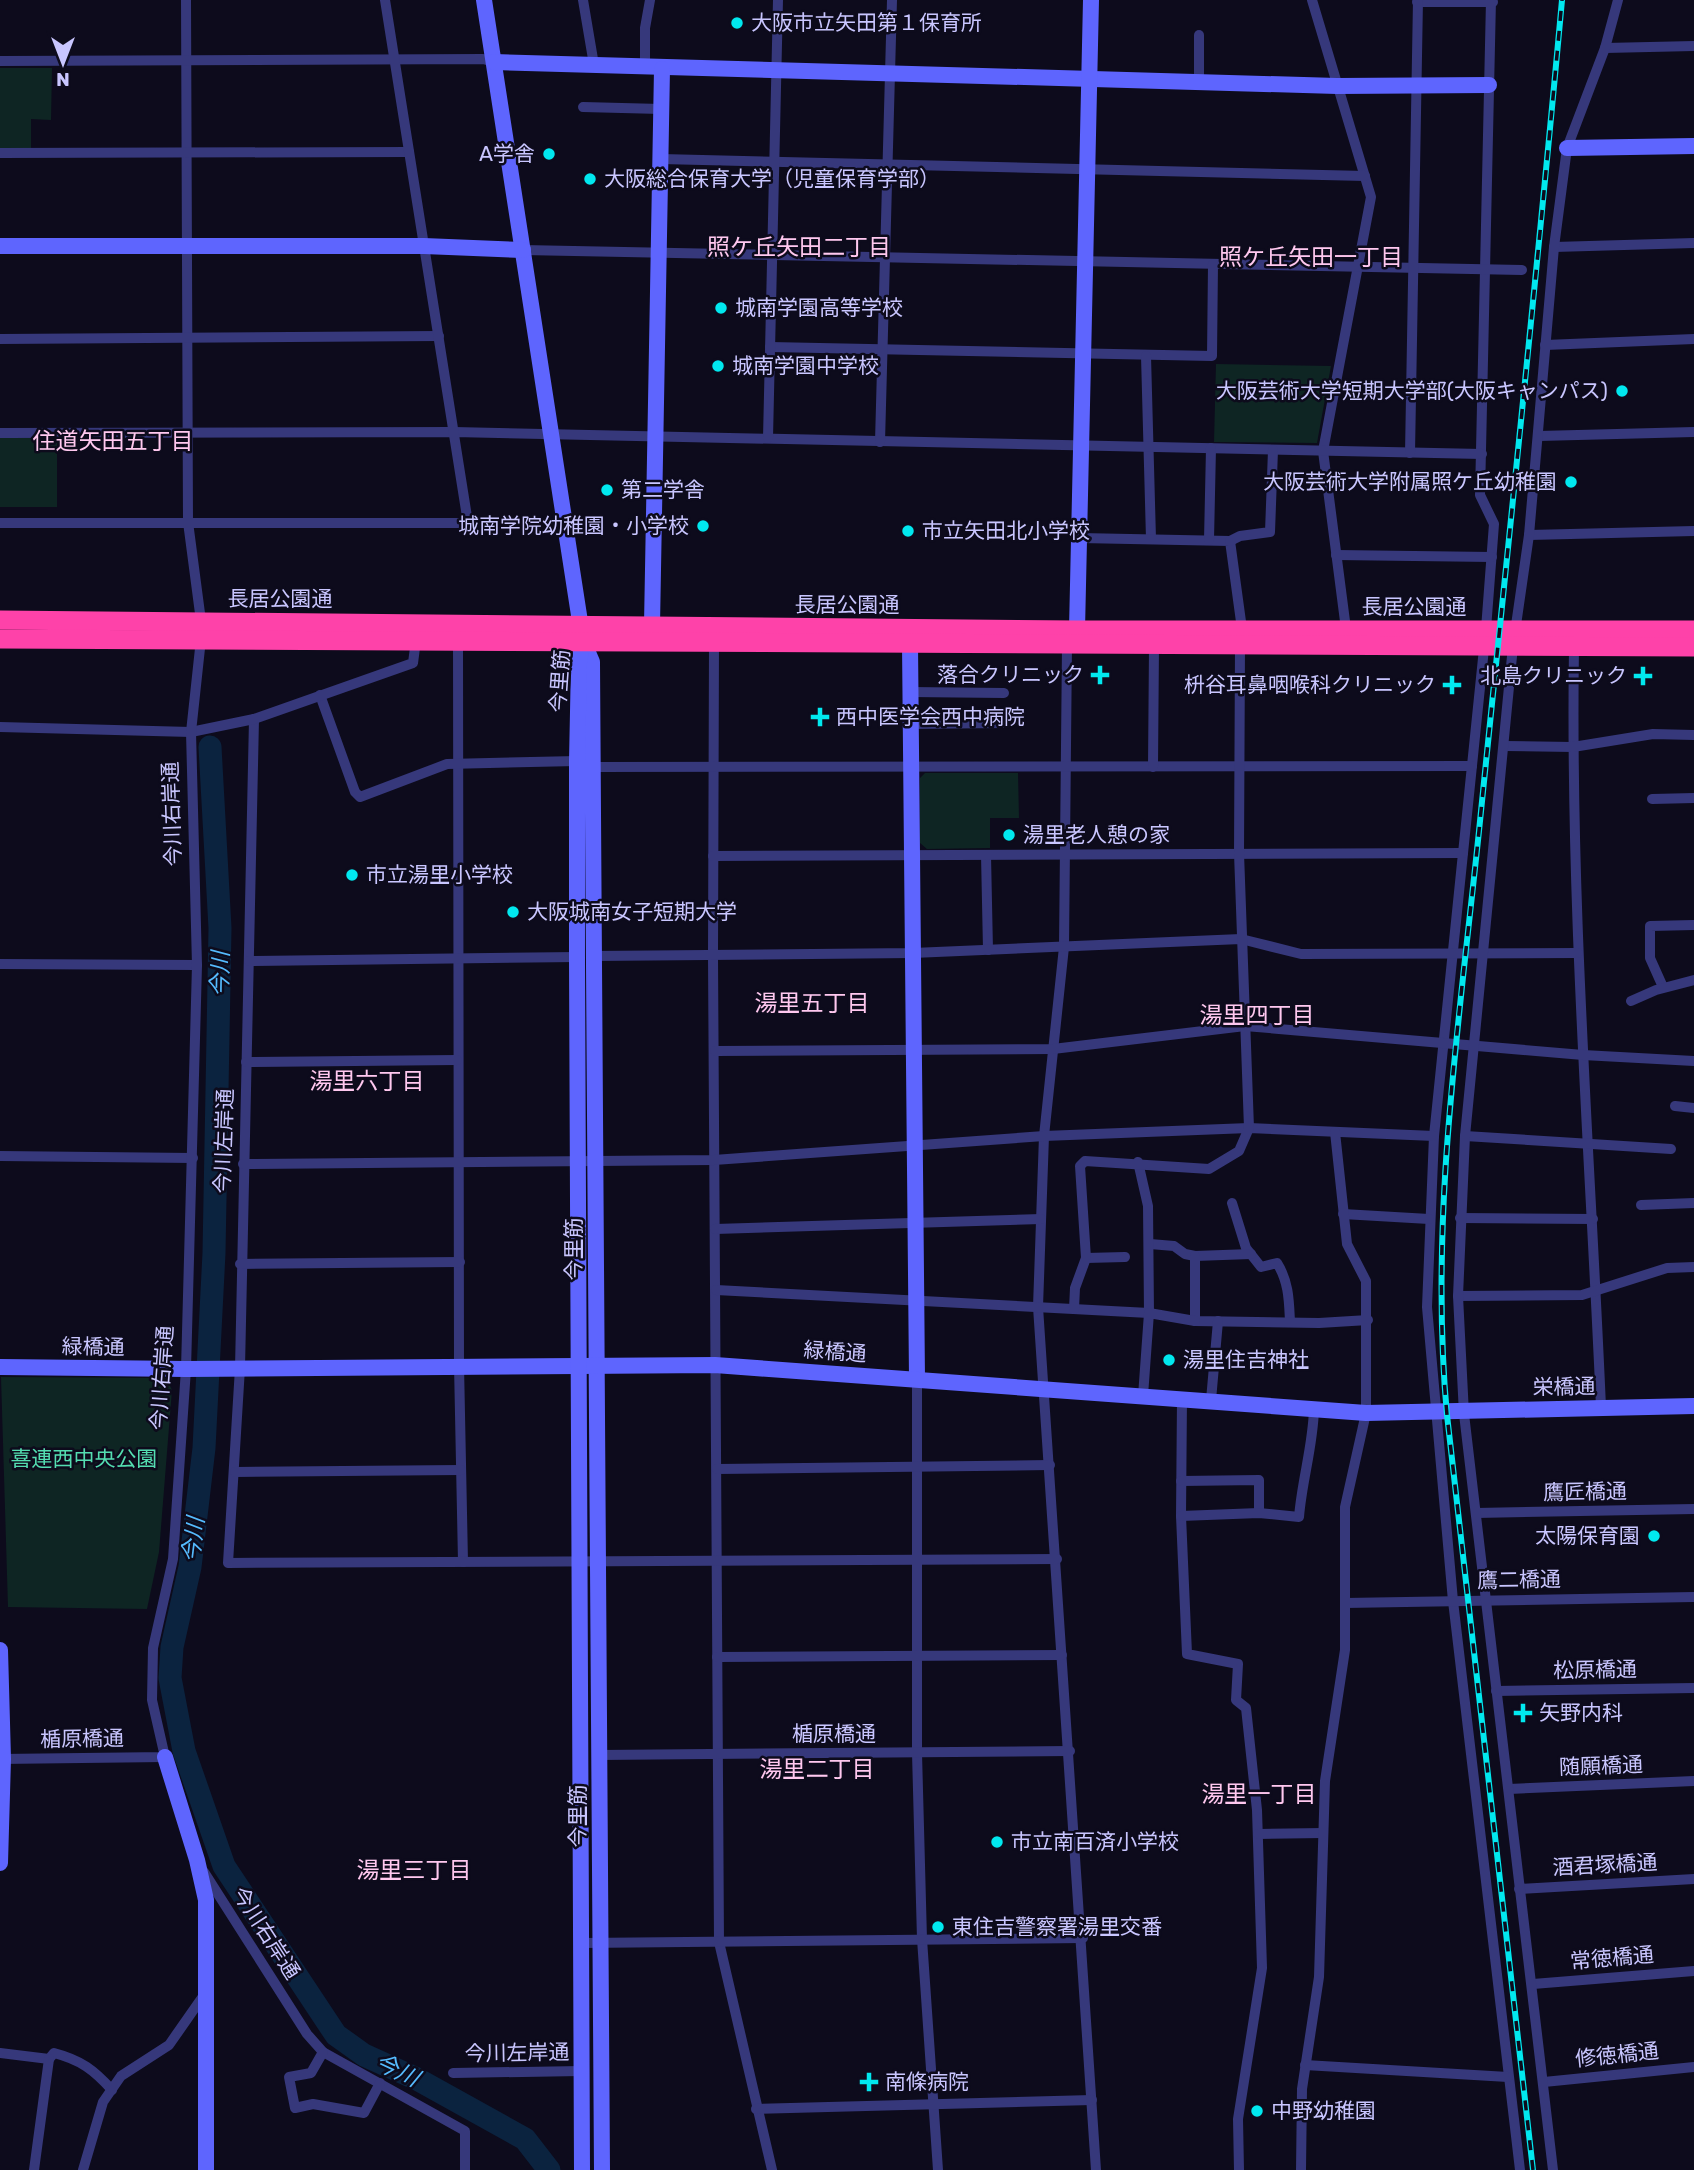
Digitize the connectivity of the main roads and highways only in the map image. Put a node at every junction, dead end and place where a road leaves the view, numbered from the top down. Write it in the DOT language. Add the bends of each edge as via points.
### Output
graph roads {
  1 [pos="0,620"];
  2 [pos="201,630"];
  3 [pos="1694,630"];
  4 [pos="582,633"];
  5 [pos="1072,638"];
  6 [pos="1241,638"];
  7 [pos="1485,638"];
  8 [pos="1515,638"];
  9 [pos="0,639"];
  10 [pos="1694,647"];
  1 -- 2 [label="highway, 長居公園通"];
  2 -- 4 [label="highway, 長居公園通"];
  2 -- 4 [label="highway, 長居公園通" via="416,640"];
  2 -- 9 [label="highway, 長居公園通"];
  3 -- 8 [label="highway, 長居公園通"];
  4 -- 5 [label="highway, 長居公園通" via="714,641 910,644"];
  4 -- 5 [label="highway, 長居公園通" via="652,625"];
  5 -- 6 [label="highway, 長居公園通"];
  5 -- 6 [label="highway, 長居公園通" via="1154,646"];
  6 -- 7 [label="highway, 長居公園通"];
  6 -- 7 [label="highway, 長居公園通" via="1346,629"];
  7 -- 8 [label="highway, 長居公園通"];
  8 -- 10 [label="highway, 長居公園通" via="1574,647"];
}
